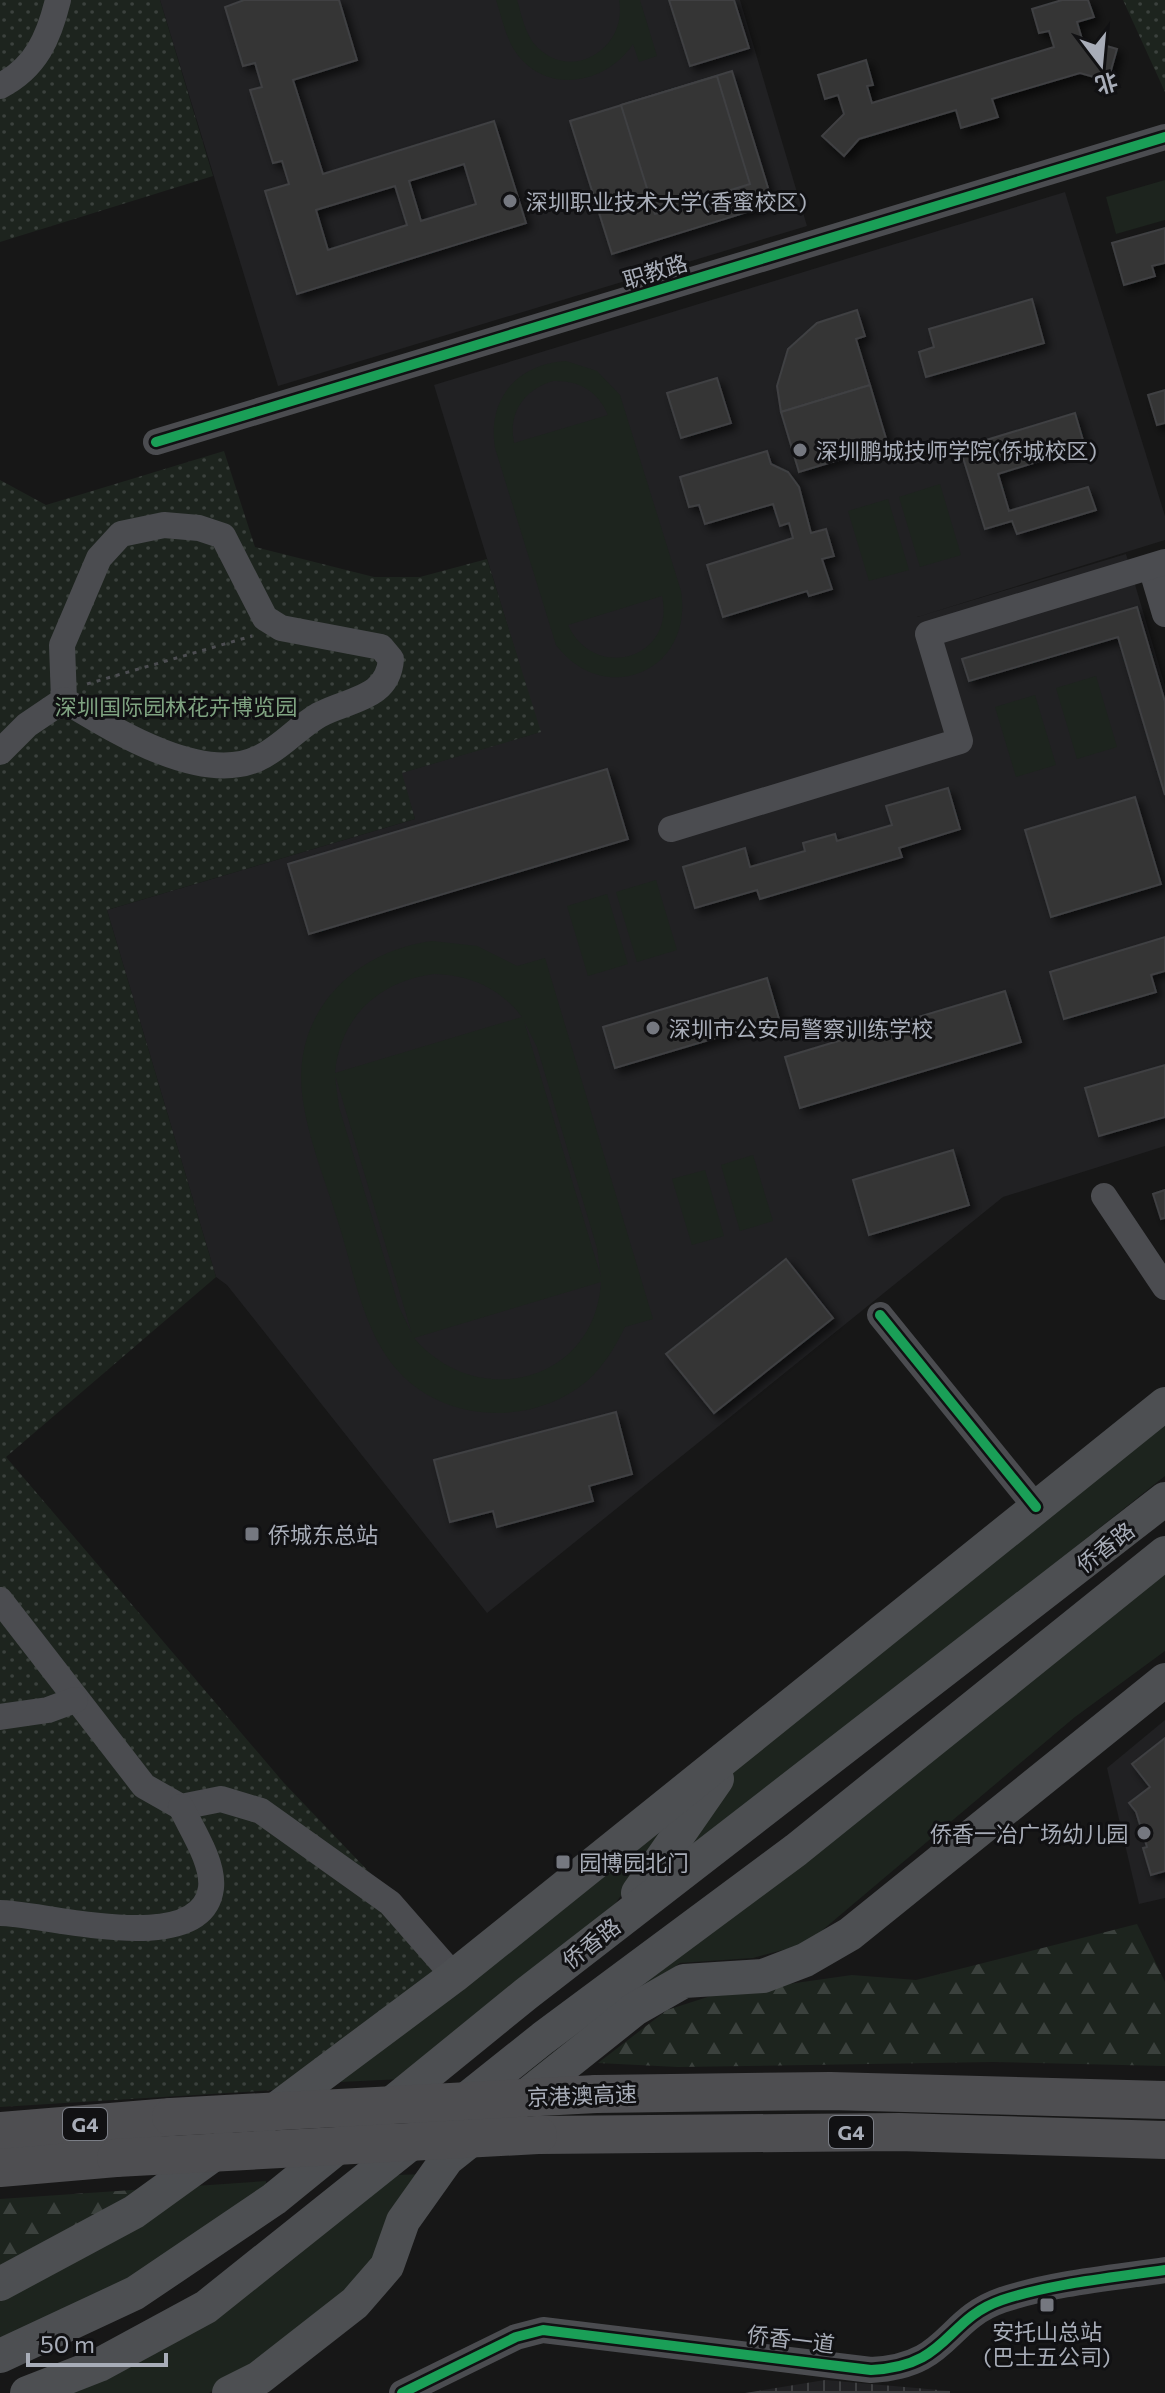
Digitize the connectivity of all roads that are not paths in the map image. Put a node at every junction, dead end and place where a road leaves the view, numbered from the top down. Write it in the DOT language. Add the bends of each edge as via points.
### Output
graph roads {
  1 [pos="58,0"];
  2 [pos="0,86"];
  3 [pos="1165,137"];
  4 [pos="156,442"];
  5 [pos="1158,564"];
  6 [pos="1165,614"];
  7 [pos="64,700"];
  8 [pos="0,752"];
  9 [pos="671,829"];
  10 [pos="1104,1196"];
  11 [pos="1165,1287"];
  12 [pos="880,1315"];
  13 [pos="1165,1404"];
  14 [pos="1165,1499"];
  15 [pos="1036,1507"];
  16 [pos="1165,1553"];
  17 [pos="0,1600"];
  18 [pos="1165,1680"];
  19 [pos="75,1700"];
  20 [pos="0,1717"];
  21 [pos="741,1746"];
  22 [pos="181,1807"];
  23 [pos="0,1913"];
  24 [pos="618,1922"];
  25 [pos="454,1976"];
  26 [pos="1165,2100"];
  27 [pos="0,2131"];
  28 [pos="1165,2140"];
  29 [pos="0,2168"];
  30 [pos="1165,2270"];
  31 [pos="0,2284"];
  32 [pos="0,2356"];
  33 [pos="252,2388"];
  34 [pos="27,2393"];
  35 [pos="402,2393"];
  1 -- 2 [label="street" via="37,57"];
  3 -- 4 [label="street, 职教路"];
  5 -- 6 [label="street"];
  5 -- 9 [label="street" via="928,634 960,741"];
  7 -- 7 [label="street" via="62,645 99,558 121,534 164,525 223,536 265,618 281,628 381,647 391,659 389,675 379,688 319,715 258,758 235,765 191,761 123,736"];
  7 -- 8 [label="street"];
  10 -- 11 [label="street"];
  12 -- 15 [label="street"];
  13 -- 15 [label="main road"];
  14 -- 24 [label="main road, 侨香路"];
  15 -- 21 [label="main road"];
  16 -- 34 [label="main road, 侨香路" via="796,1850 543,2038 206,2307 99,2365"];
  17 -- 19 [label="street"];
  18 -- 33 [label="main road" via="850,1934 763,1976 684,1981 587,2045 447,2159 403,2221 387,2266 355,2303"];
  19 -- 20 [label="street"];
  19 -- 22 [label="street" via="144,1786"];
  21 -- 24 [label="main road"];
  21 -- 25 [label="main road"];
  22 -- 23 [label="street" via="208,1867 211,1889 203,1907 186,1919 125,1930"];
  22 -- 25 [label="street" via="221,1799 261,1811 390,1903"];
  24 -- 32 [label="main road, 侨香路" via="274,2199 184,2263 135,2293"];
  25 -- 31 [label="main road" via="134,2212"];
  26 -- 27 [label="highway, 京港澳高速 / G4, bridge" via="830,2091 596,2094"];
  28 -- 29 [label="highway, 京港澳高速 / G4, bridge" via="899,2132 538,2135"];
  30 -- 35 [label="street, 侨香一道" via="1001,2301 982,2310 920,2361 897,2368 871,2370 543,2330 502,2343"];
}
